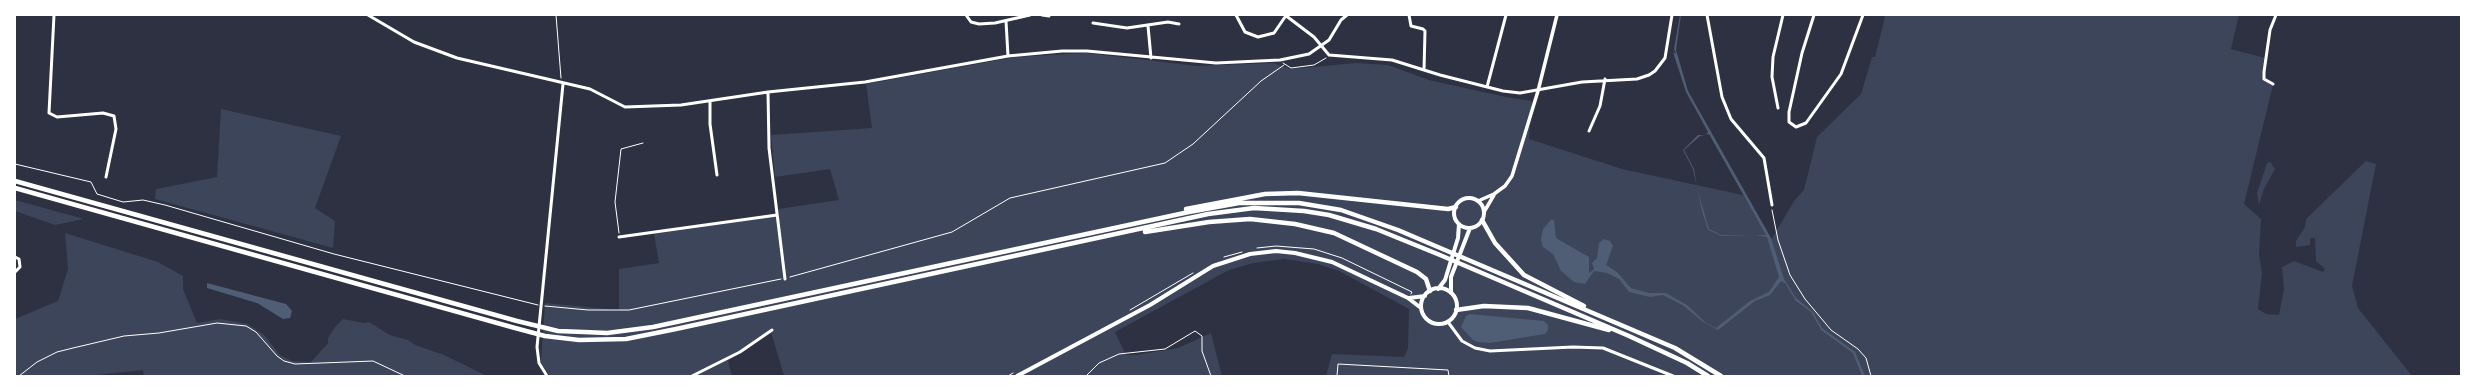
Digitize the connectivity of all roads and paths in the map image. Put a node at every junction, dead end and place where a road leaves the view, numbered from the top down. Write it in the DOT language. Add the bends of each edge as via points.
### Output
graph roads {
  1 [pos="54,15"];
  2 [pos="368,15"];
  3 [pos="556,15"];
  4 [pos="966,15"];
  5 [pos="1030,15"];
  6 [pos="1042,15"];
  7 [pos="1236,15"];
  8 [pos="1347,15"];
  9 [pos="1409,15"];
  10 [pos="1506,15"];
  11 [pos="1557,15"];
  12 [pos="1672,15"];
  13 [pos="1707,15"];
  14 [pos="1783,15"];
  15 [pos="1814,15"];
  16 [pos="1863,15"];
  17 [pos="2276,15"];
  18 [pos="1049,16"];
  19 [pos="1285,16"];
  20 [pos="1006,21"];
  21 [pos="1093,23"];
  22 [pos="1180,24"];
  23 [pos="1148,26"];
  24 [pos="1320,46"];
  25 [pos="1329,55"];
  26 [pos="1008,56"];
  27 [pos="1151,58"];
  28 [pos="1282,59"];
  29 [pos="1284,65"];
  30 [pos="1424,70"];
  31 [pos="1605,79"];
  32 [pos="563,84"];
  33 [pos="2273,84"];
  34 [pos="1487,87"];
  35 [pos="1538,91"];
  36 [pos="768,92"];
  37 [pos="710,100"];
  38 [pos="1778,108"];
  39 [pos="1589,131"];
  40 [pos="643,142"];
  41 [pos="15,164"];
  42 [pos="718,175"];
  43 [pos="106,177"];
  44 [pos="15,181"];
  45 [pos="15,188"];
  46 [pos="1494,194"];
  47 [pos="1478,201"];
  48 [pos="1772,205"];
  49 [pos="1456,208"];
  50 [pos="1484,212"];
  51 [pos="777,215"];
  52 [pos="1482,220"];
  53 [pos="1460,224"];
  54 [pos="1126,225"];
  55 [pos="1470,228"];
  56 [pos="619,237"];
  57 [pos="1076,244"];
  58 [pos="1257,248"];
  59 [pos="1243,251"];
  60 [pos="15,257"];
  61 [pos="1222,258"];
  62 [pos="1196,271"];
  63 [pos="15,272"];
  64 [pos="785,278"];
  65 [pos="1438,289"];
  66 [pos="1430,291"];
  67 [pos="1451,293"];
  68 [pos="1425,296"];
  69 [pos="1408,298"];
  70 [pos="542,306"];
  71 [pos="1421,308"];
  72 [pos="1129,310"];
  73 [pos="1456,310"];
  74 [pos="1448,322"];
  75 [pos="1619,324"];
  76 [pos="772,330"];
  77 [pos="1629,336"];
  78 [pos="1016,374"];
  79 [pos="19,376"];
  80 [pos="405,376"];
  81 [pos="547,376"];
  82 [pos="692,376"];
  83 [pos="1008,376"];
  84 [pos="1086,376"];
  85 [pos="1211,376"];
  86 [pos="1337,376"];
  87 [pos="1449,376"];
  88 [pos="1673,376"];
  89 [pos="1708,376"];
  90 [pos="1721,376"];
  91 [pos="1871,376"];
  1 -- 43 [label="street" via="50,114 57,117 95,113 114,116 116,129"];
  2 -- 32 [label="street" via="414,42 458,58"];
  3 -- 32 [label="path"];
  4 -- 20 [label="street" via="971,22 979,24"];
  5 -- 20 [label="street"];
  6 -- 18 [label="street"];
  7 -- 19 [label="street" via="1245,32 1258,37 1274,33"];
  8 -- 24 [label="street" via="1329,40"];
  9 -- 30 [label="street" via="1411,26 1425,31"];
  10 -- 34 [label="street"];
  11 -- 35 [label="street"];
  12 -- 31 [label="street" via="1668,50 1656,71 1637,78"];
  13 -- 48 [label="street" via="1722,97 1731,119 1764,158"];
  14 -- 38 [label="street" via="1772,70"];
  15 -- 16 [label="street" via="1802,53 1789,112 1789,122 1796,127 1806,123 1841,74"];
  17 -- 33 [label="street" via="2270,30 2264,72 2264,79"];
  19 -- 24 [label="street" via="1314,37"];
  20 -- 26 [label="street"];
  21 -- 23 [label="street" via="1127,28"];
  22 -- 23 [label="street" via="1168,22"];
  23 -- 27 [label="street"];
  24 -- 25 [label="street"];
  24 -- 28 [label="street" via="1309,54"];
  25 -- 29 [label="path" via="1314,65 1291,68"];
  25 -- 30 [label="street" via="1382,58"];
  26 -- 27 [label="street" via="1087,51"];
  26 -- 36 [label="street" via="866,82"];
  27 -- 28 [label="street" via="1216,64"];
  28 -- 29 [label="path"];
  29 -- 64 [label="path" via="1262,81 1193,144 1165,163 1010,198 952,232"];
  30 -- 34 [label="street"];
  31 -- 35 [label="street"];
  31 -- 39 [label="street" via="1600,106"];
  32 -- 37 [label="street" via="590,89 625,106 681,105"];
  32 -- 70 [label="street"];
  34 -- 35 [label="street" via="1512,93"];
  35 -- 46 [label="street" via="1512,176 1505,186"];
  36 -- 37 [label="street"];
  36 -- 51 [label="street" via="769,148"];
  37 -- 42 [label="street" via="710,124"];
  40 -- 56 [label="path" via="621,149 615,202"];
  41 -- 70 [label="path" via="91,182 97,194 123,202 143,200 165,205 346,258"];
  44 -- 54 [label="highway" via="517,321 558,331 607,333 653,327"];
  45 -- 57 [label="highway" via="515,328 545,336 579,340 648,335"];
  46 -- 47 [label="street"];
  46 -- 50 [label="street"];
  47 -- 49 [label="main road" via="1471,198 1463,200"];
  47 -- 50 [label="main road"];
  48 -- 91 [label="path" via="1778,240 1790,275 1805,299 1831,330 1858,349 1866,358"];
  49 -- 53 [label="main road" via="1455,216"];
  49 -- 54 [label="highway" via="1298,193 1265,194 1206,204"];
  50 -- 52 [label="main road"];
  51 -- 56 [label="street"];
  51 -- 64 [label="street"];
  52 -- 55 [label="main road"];
  52 -- 75 [label="highway" via="1495,243 1524,275"];
  53 -- 55 [label="main road"];
  53 -- 65 [label="main road" via="1444,280"];
  54 -- 75 [label="highway" via="1239,203 1299,202 1355,214"];
  55 -- 67 [label="main road" via="1451,277"];
  57 -- 66 [label="highway" via="1209,222 1250,219 1295,224 1334,233 1417,272 1426,279"];
  57 -- 77 [label="highway" via="1208,214 1254,208 1282,209 1347,220 1376,229"];
  58 -- 69 [label="path" via="1314,249 1342,258 1412,292"];
  59 -- 61 [label="path"];
  60 -- 63 [label="street" via="20,267"];
  62 -- 72 [label="path"];
  64 -- 70 [label="path" via="630,310"];
  65 -- 66 [label="main road"];
  65 -- 67 [label="main road"];
  66 -- 68 [label="main road"];
  67 -- 73 [label="main road" via="1456,301"];
  68 -- 69 [label="main road"];
  68 -- 71 [label="main road"];
  69 -- 71 [label="main road"];
  69 -- 78 [label="main road" via="1350,269 1317,257 1276,251 1250,254 1213,266 1150,305"];
  70 -- 81 [label="street" via="539,363"];
  71 -- 74 [label="main road" via="1431,322"];
  73 -- 74 [label="main road"];
  73 -- 77 [label="highway" via="1484,306 1528,308"];
  74 -- 88 [label="street" via="1462,341 1475,348 1490,351 1573,346 1603,348"];
  75 -- 90 [label="highway" via="1675,348"];
  76 -- 82 [label="street" via="740,352"];
  77 -- 89 [label="highway" via="1687,363"];
  78 -- 83 [label="path"];
  79 -- 80 [label="path" via="37,362 57,352 124,336 217,323 246,326 256,332 277,356 295,364 373,361"];
  84 -- 85 [label="path" via="1099,363 1119,354 1165,349 1195,331 1202,336 1202,351"];
  86 -- 87 [label="path" via="1338,364 1448,370"];
}
